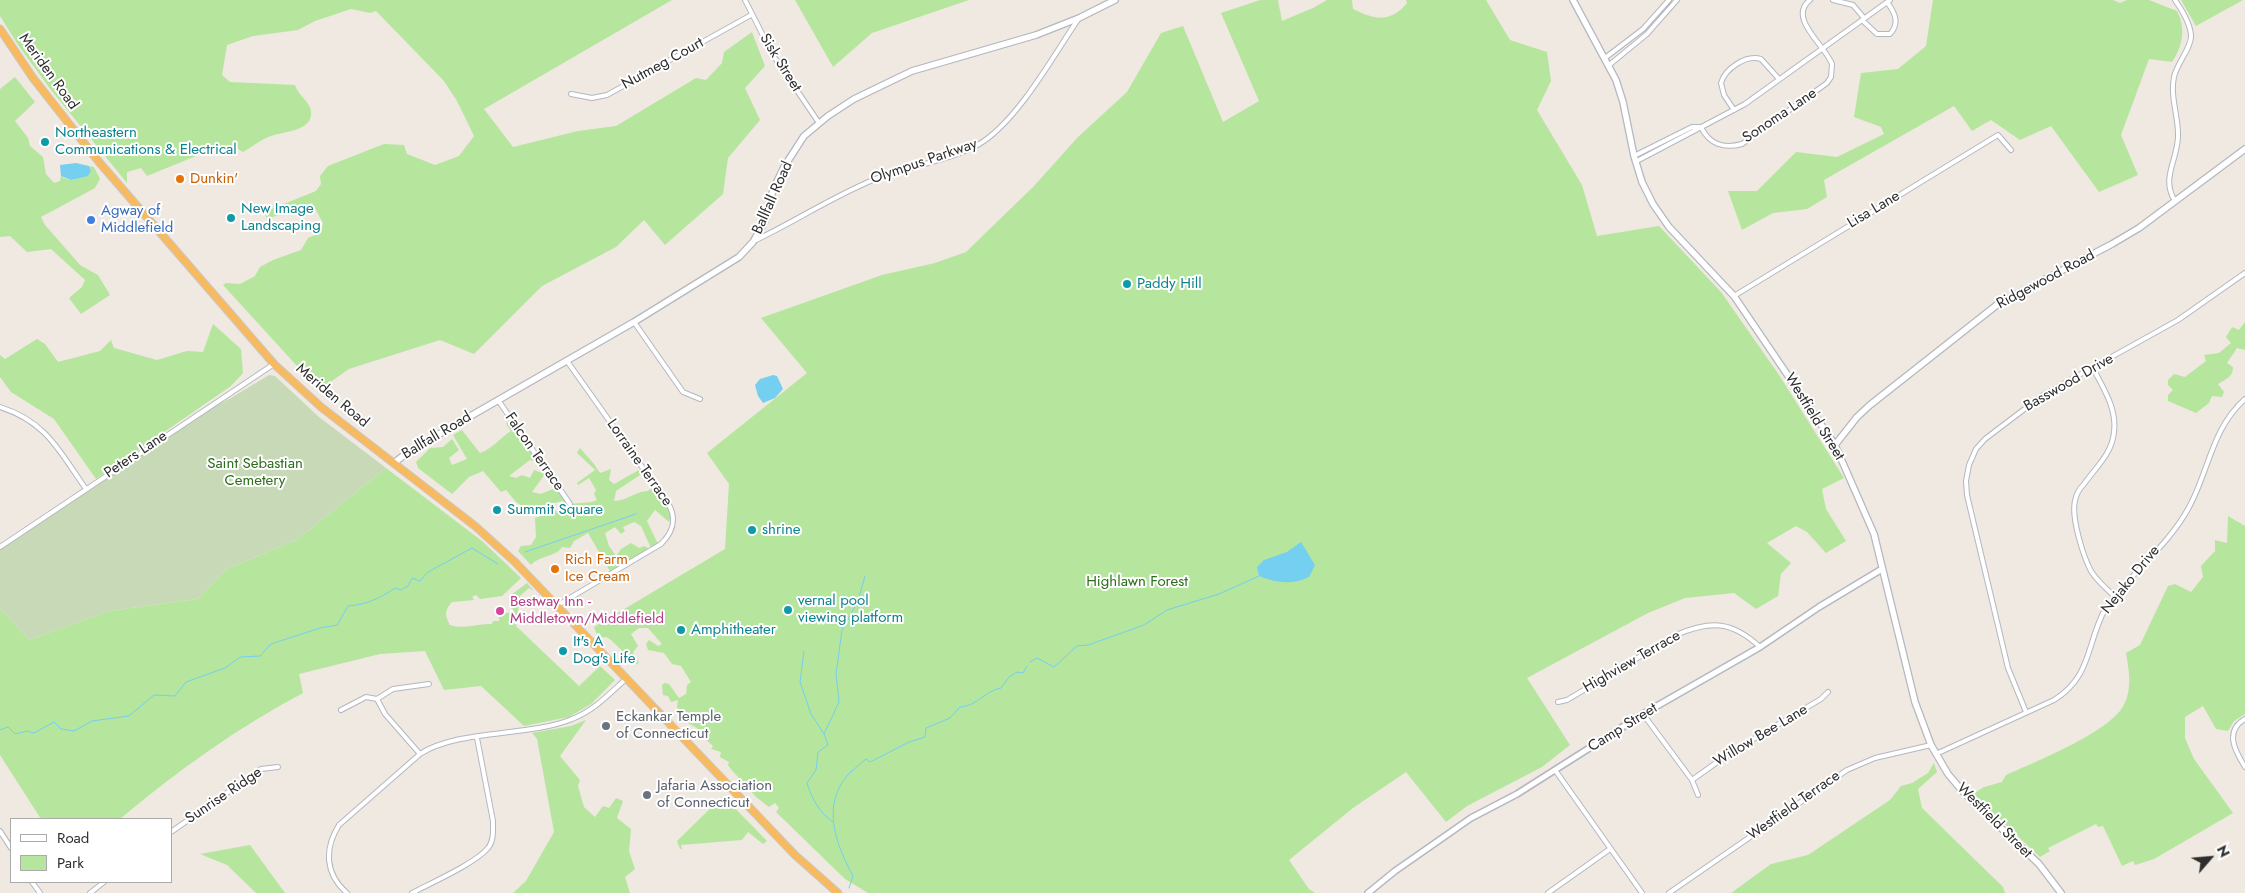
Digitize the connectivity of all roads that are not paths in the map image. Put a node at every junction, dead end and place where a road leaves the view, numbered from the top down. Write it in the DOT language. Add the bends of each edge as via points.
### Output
graph roads {
  1 [pos="745,0"];
  2 [pos="1115,0"];
  3 [pos="1573,0"];
  4 [pos="1669,0"];
  5 [pos="1677,0"];
  6 [pos="1810,0"];
  7 [pos="1833,0"];
  8 [pos="2176,0"];
  9 [pos="1889,1"];
  10 [pos="751,15"];
  11 [pos="1080,18"];
  12 [pos="1863,19"];
  13 [pos="1642,29"];
  14 [pos="0,30"];
  15 [pos="1647,34"];
  16 [pos="1823,48"];
  17 [pos="1605,58"];
  18 [pos="1608,66"];
  19 [pos="1779,79"];
  20 [pos="571,94"];
  21 [pos="1734,110"];
  22 [pos="819,123"];
  23 [pos="1701,126"];
  24 [pos="2245,148"];
  25 [pos="2011,150"];
  26 [pos="1635,159"];
  27 [pos="2175,200"];
  28 [pos="753,242"];
  29 [pos="2245,272"];
  30 [pos="1734,296"];
  31 [pos="634,322"];
  32 [pos="567,361"];
  33 [pos="274,364"];
  34 [pos="2093,368"];
  35 [pos="700,399"];
  36 [pos="2245,399"];
  37 [pos="498,400"];
  38 [pos="0,407"];
  39 [pos="1835,445"];
  40 [pos="394,463"];
  41 [pos="86,489"];
  42 [pos="570,504"];
  43 [pos="0,547"];
  44 [pos="1882,569"];
  45 [pos="2114,596"];
  46 [pos="558,605"];
  47 [pos="1760,647"];
  48 [pos="627,678"];
  49 [pos="429,684"];
  50 [pos="1828,692"];
  51 [pos="377,699"];
  52 [pos="1558,702"];
  53 [pos="341,710"];
  54 [pos="2026,712"];
  55 [pos="1642,714"];
  56 [pos="2245,719"];
  57 [pos="478,738"];
  58 [pos="1931,745"];
  59 [pos="420,754"];
  60 [pos="1936,754"];
  61 [pos="278,767"];
  62 [pos="2245,767"];
  63 [pos="1555,770"];
  64 [pos="1692,780"];
  65 [pos="1698,794"];
  66 [pos="0,831"];
  67 [pos="172,831"];
  68 [pos="10,846"];
  69 [pos="1610,849"];
  70 [pos="103,883"];
  71 [pos="90,893"];
  72 [pos="347,893"];
  73 [pos="412,893"];
  74 [pos="838,893"];
  75 [pos="1368,893"];
  76 [pos="1548,893"];
  77 [pos="1642,893"];
  78 [pos="1669,893"];
  79 [pos="2062,893"];
  1 -- 10 [label="street, Sisk Street"];
  2 -- 11 [label="main road, Ballfall Road"];
  3 -- 17 [label="main road, Westfield Street"];
  4 -- 13 [label="street"];
  5 -- 15 [label="street"];
  6 -- 16 [label="street, Sonoma Lane" via="1805,4 1802,21"];
  7 -- 12 [label="street, Sonoma Lane" via="1853,5"];
  8 -- 27 [label="street" via="2191,35 2173,83 2178,135 2169,184"];
  9 -- 12 [label="street, Sonoma Lane"];
  9 -- 12 [label="street, Sonoma Lane" via="1896,22 1890,34 1877,34"];
  10 -- 20 [label="street, Nutmeg Court" via="607,95 592,98"];
  10 -- 22 [label="street, Sisk Street"];
  11 -- 22 [label="main road, Ballfall Road" via="1036,35 912,72 854,99"];
  11 -- 28 [label="street, Olympus Parkway" via="1013,113 982,142 852,189"];
  12 -- 16 [label="street, Sonoma Lane"];
  13 -- 15 [label="street"];
  13 -- 17 [label="street"];
  14 -- 33 [label="highway, Meriden Road" via="99,162"];
  15 -- 18 [label="street"];
  16 -- 19 [label="street, Sonoma Lane"];
  16 -- 23 [label="street, Sonoma Lane" via="1832,64 1827,83 1742,144 1727,146 1712,141"];
  17 -- 18 [label="main road, Westfield Street"];
  18 -- 26 [label="main road, Westfield Street" via="1623,102"];
  19 -- 21 [label="street, Sonoma Lane"];
  19 -- 21 [label="street, Sonoma Lane" via="1761,59 1749,58 1726,73 1721,83 1724,95"];
  21 -- 23 [label="street, Sonoma Lane"];
  22 -- 28 [label="main road, Ballfall Road" via="804,136 784,167 773,190 765,221"];
  23 -- 26 [label="street, Sonoma Lane" via="1692,127"];
  24 -- 27 [label="main road, Ridgewood Road"];
  25 -- 30 [label="street, Lisa Lane" via="1998,134"];
  26 -- 30 [label="main road, Westfield Street" via="1642,182 1668,227"];
  27 -- 39 [label="main road, Ridgewood Road" via="2112,244 1998,304 1857,416"];
  28 -- 31 [label="main road, Ballfall Road" via="739,257"];
  29 -- 34 [label="street, Basswood Drive" via="2178,320"];
  30 -- 39 [label="main road, Westfield Street"];
  31 -- 32 [label="main road, Ballfall Road"];
  31 -- 35 [label="street" via="683,392"];
  32 -- 37 [label="main road, Ballfall Road"];
  32 -- 46 [label="street, Lorraine Terrace" via="669,504 674,520 671,531 661,544"];
  33 -- 40 [label="highway, Meriden Road" via="308,396"];
  33 -- 41 [label="street, Peters Lane"];
  34 -- 45 [label="street" via="2115,416 2114,433 2103,461 2083,484 2075,500 2075,516 2084,558 2102,585"];
  34 -- 54 [label="street, Basswood Drive" via="2029,404 1976,449 1969,465 1967,495 2008,668"];
  36 -- 45 [label="street, Nejako Drive" via="2216,436 2188,509"];
  37 -- 40 [label="main road, Ballfall Road"];
  37 -- 42 [label="street, Falcon Terrace"];
  38 -- 41 [label="street" via="35,423 49,436"];
  39 -- 44 [label="main road, Westfield Street" via="1868,516"];
  40 -- 46 [label="highway, Meriden Road" via="488,537"];
  41 -- 43 [label="street, Peters Lane"];
  44 -- 47 [label="street, Camp Street"];
  44 -- 58 [label="main road, Westfield Street" via="1915,702"];
  45 -- 54 [label="street, Nejako Drive" via="2097,624 2079,678 2061,696"];
  46 -- 48 [label="highway, Meriden Road"];
  47 -- 52 [label="street, Highview Terrace" via="1723,624 1690,629 1567,700"];
  47 -- 55 [label="street, Camp Street"];
  48 -- 57 [label="street" via="592,708 572,720"];
  48 -- 74 [label="highway, Meriden Road" via="808,868"];
  49 -- 51 [label="street" via="393,689"];
  50 -- 64 [label="street, Willow Bee Lane"];
  51 -- 53 [label="street" via="366,697"];
  51 -- 59 [label="street" via="385,714"];
  54 -- 60 [label="street, Nejako Drive"];
  55 -- 63 [label="street, Camp Street"];
  55 -- 64 [label="street"];
  56 -- 62 [label="street" via="2233,732 2232,742"];
  57 -- 59 [label="street" via="435,746"];
  57 -- 73 [label="street" via="493,822 489,848"];
  58 -- 60 [label="main road, Westfield Street"];
  58 -- 78 [label="street, Westfield Terrace" via="1875,758 1847,770"];
  59 -- 72 [label="street" via="344,820 330,839 332,872"];
  60 -- 79 [label="main road, Westfield Street" via="1964,793 2038,864"];
  61 -- 67 [label="street, Sunrise Ridge" via="261,769"];
  63 -- 69 [label="street"];
  63 -- 75 [label="street, Camp Street" via="1459,826"];
  64 -- 65 [label="street"];
  66 -- 68 [label="street"];
  69 -- 76 [label="street"];
  69 -- 77 [label="street"];
  70 -- 71 [label="street"];
}
